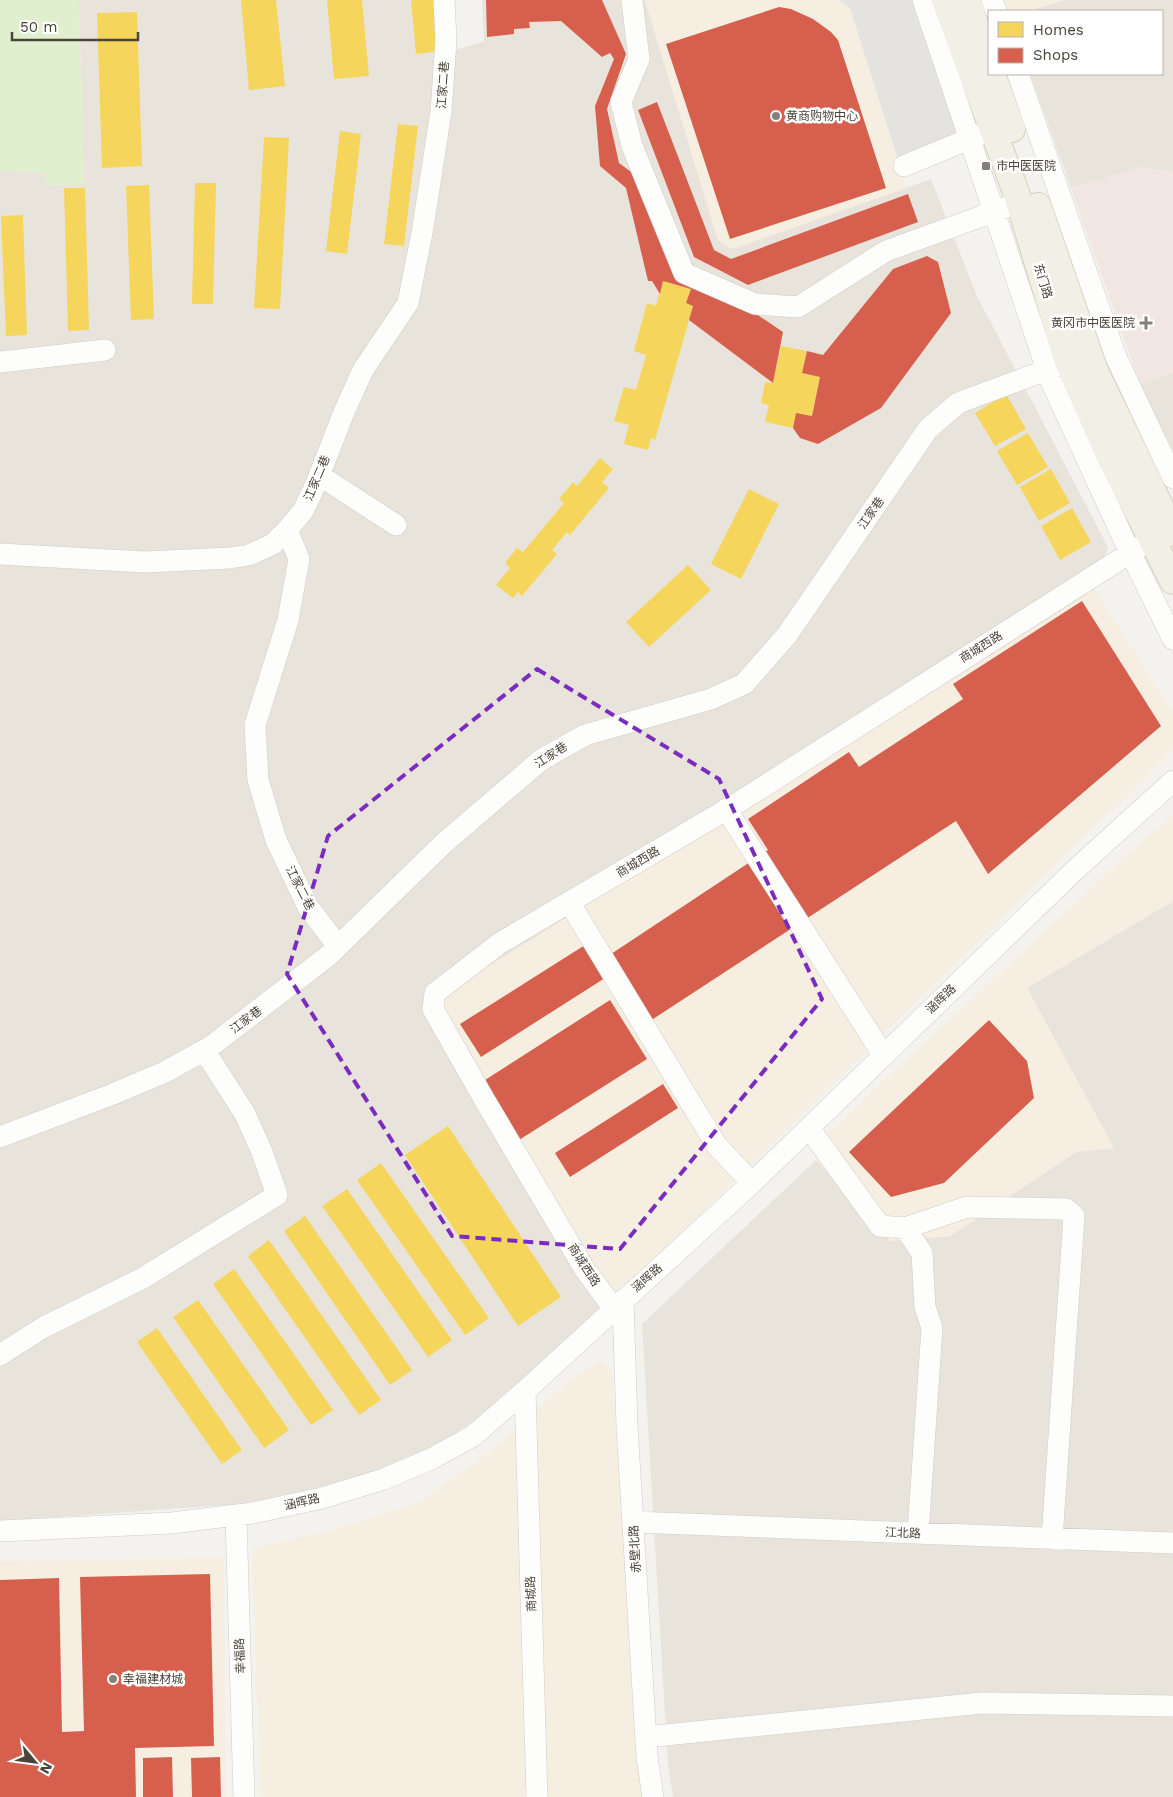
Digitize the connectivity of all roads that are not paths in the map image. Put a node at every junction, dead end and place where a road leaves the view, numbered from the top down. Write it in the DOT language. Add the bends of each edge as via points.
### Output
graph roads {
  1 [pos="444,0"];
  2 [pos="632,0"];
  3 [pos="923,0"];
  4 [pos="946,0"];
  5 [pos="967,0"];
  6 [pos="988,62"];
  7 [pos="992,75"];
  8 [pos="1018,75"];
  9 [pos="981,134"];
  10 [pos="904,166"];
  11 [pos="1019,203"];
  12 [pos="994,212"];
  13 [pos="105,350"];
  14 [pos="0,362"];
  15 [pos="1058,366"];
  16 [pos="319,475"];
  17 [pos="1173,478"];
  18 [pos="396,525"];
  19 [pos="287,530"];
  20 [pos="1163,536"];
  21 [pos="1130,552"];
  22 [pos="0,554"];
  23 [pos="1173,581"];
  24 [pos="1173,639"];
  25 [pos="1173,781"];
  26 [pos="726,809"];
  27 [pos="569,902"];
  28 [pos="338,946"];
  29 [pos="204,1050"];
  30 [pos="884,1056"];
  31 [pos="809,1128"];
  32 [pos="0,1137"];
  33 [pos="752,1183"];
  34 [pos="905,1228"];
  35 [pos="619,1304"];
  36 [pos="0,1355"];
  37 [pos="525,1391"];
  38 [pos="236,1515"];
  39 [pos="633,1522"];
  40 [pos="0,1531"];
  41 [pos="918,1533"];
  42 [pos="1052,1539"];
  43 [pos="1173,1543"];
  44 [pos="1173,1706"];
  45 [pos="646,1737"];
  46 [pos="244,1797"];
  47 [pos="537,1797"];
  48 [pos="653,1797"];
  1 -- 16 [label="street, 江家二巷" via="446,40 441,112 408,302 363,370"];
  2 -- 12 [label="street" via="639,59 621,102 632,146 684,273 755,304 798,307 886,251"];
  3 -- 9 [label="street"];
  4 -- 9 [label="main road, 东门路"];
  5 -- 6 [label="main road"];
  7 -- 20 [label="main road, 东门路" via="1095,371"];
  8 -- 17 [label="street" via="1116,357"];
  9 -- 10 [label="street"];
  9 -- 11 [label="main road, 东门路"];
  9 -- 12 [label="street"];
  11 -- 12 [label="street"];
  11 -- 15 [label="main road, 东门路"];
  12 -- 15 [label="street"];
  13 -- 14 [label="street"];
  15 -- 20 [label="main road, 东门路" via="1110,457"];
  15 -- 21 [label="street"];
  15 -- 28 [label="street, 江家巷" via="958,403 928,429 787,635 744,684 711,699 585,734 541,760 444,843"];
  16 -- 18 [label="street"];
  16 -- 19 [label="street, 江家二巷" via="303,511"];
  19 -- 22 [label="street" via="272,544 249,556 230,558 145,562"];
  19 -- 28 [label="street, 江家二巷" via="299,559 288,620 256,725 258,780 276,840 308,907"];
  20 -- 21 [label="street, 商城西路"];
  20 -- 23 [label="main road, 东门路"];
  21 -- 24 [label="street"];
  21 -- 26 [label="street, 商城西路"];
  25 -- 30 [label="street, 涵晖路" via="1075,870"];
  26 -- 27 [label="street, 商城西路"];
  26 -- 30 [label="street"];
  27 -- 33 [label="street" via="717,1146"];
  27 -- 35 [label="street, 商城西路" via="500,943 435,993 433,1009 584,1268"];
  28 -- 29 [label="street, 江家巷" via="291,986"];
  29 -- 32 [label="street, 江家巷" via="122,1091"];
  29 -- 36 [label="street" via="245,1114 277,1195 143,1278 44,1327"];
  30 -- 31 [label="street, 涵晖路"];
  31 -- 33 [label="street, 涵晖路"];
  31 -- 34 [label="street" via="880,1226"];
  33 -- 35 [label="street, 涵晖路"];
  34 -- 41 [label="street" via="922,1253 925,1307 932,1328"];
  34 -- 42 [label="street" via="967,1207 1066,1209 1074,1216"];
  35 -- 37 [label="street, 涵晖路"];
  35 -- 39 [label="street, 赤壁北路"];
  37 -- 38 [label="street, 涵晖路" via="473,1436 431,1459 384,1479 322,1498"];
  37 -- 47 [label="street, 商城路"];
  38 -- 40 [label="street, 涵晖路" via="172,1523"];
  38 -- 46 [label="street, 幸福路"];
  39 -- 41 [label="street, 江北路"];
  39 -- 45 [label="street, 赤壁北路"];
  41 -- 42 [label="street, 江北路"];
  42 -- 43 [label="street, 江北路"];
  44 -- 45 [label="street" via="982,1703"];
  45 -- 48 [label="street, 赤壁北路"];
}
